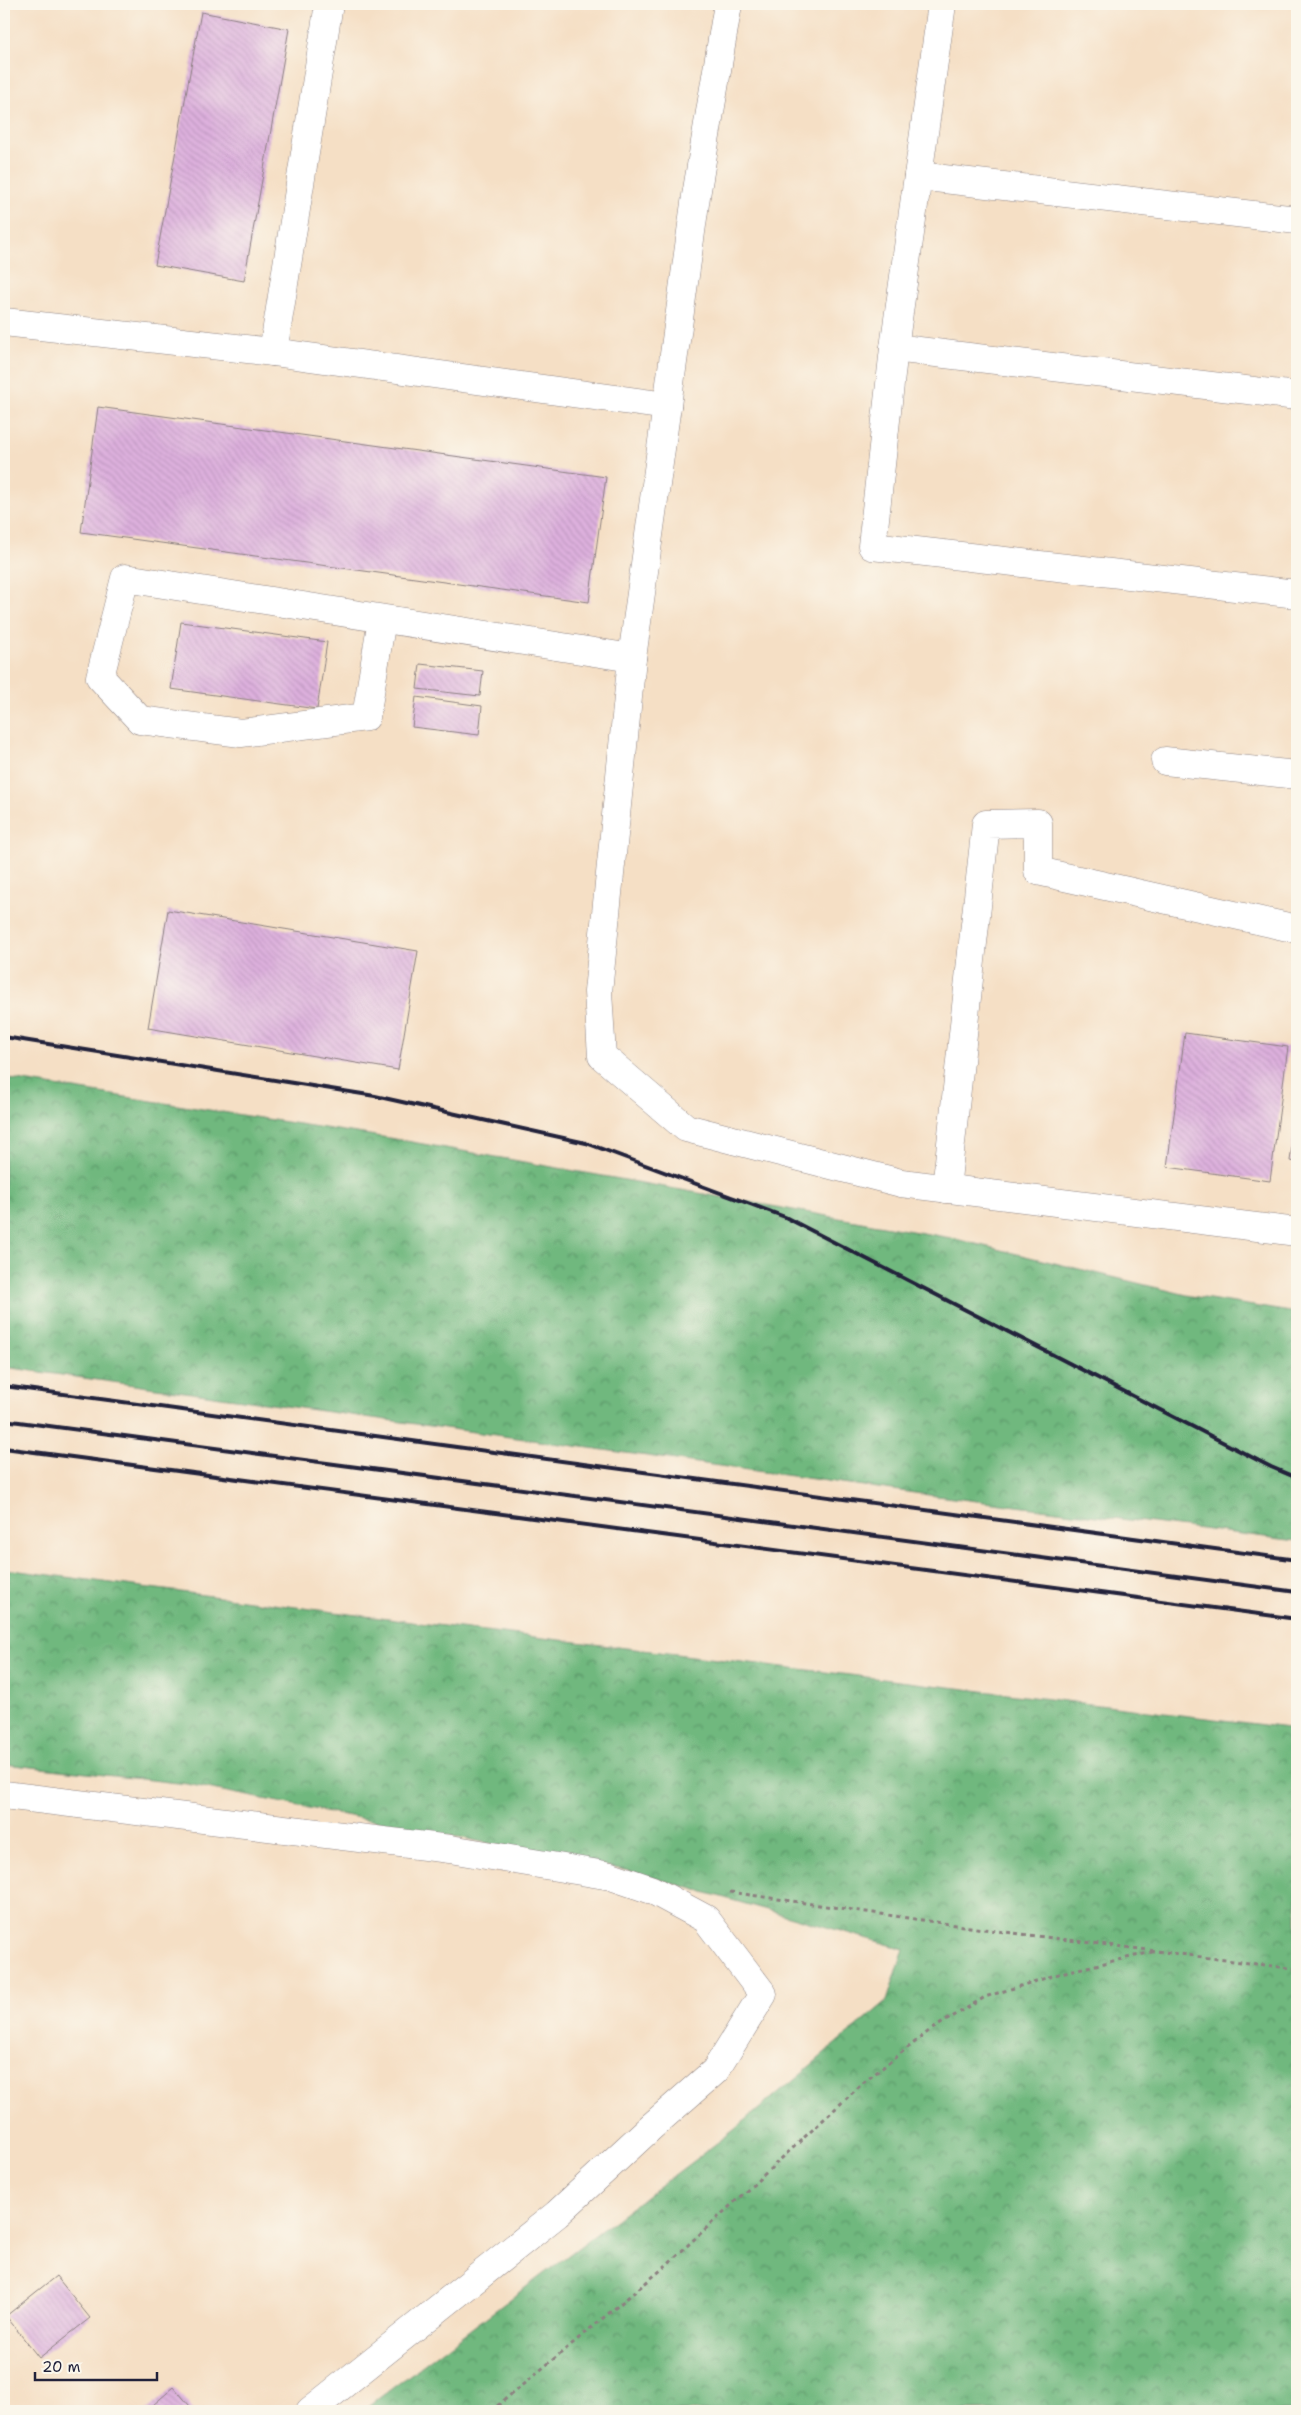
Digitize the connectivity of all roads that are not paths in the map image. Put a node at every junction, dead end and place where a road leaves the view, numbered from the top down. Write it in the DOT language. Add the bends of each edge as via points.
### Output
graph roads {
  1 [pos="329,4"];
  2 [pos="728,4"];
  3 [pos="942,4"];
  4 [pos="918,176"];
  5 [pos="1297,220"];
  6 [pos="4,322"];
  7 [pos="894,348"];
  8 [pos="273,352"];
  9 [pos="1297,396"];
  10 [pos="666,406"];
  11 [pos="1297,594"];
  12 [pos="382,618"];
  13 [pos="632,658"];
  14 [pos="1165,761"];
  15 [pos="1297,775"];
  16 [pos="1297,929"];
  17 [pos="946,1189"];
  18 [pos="1297,1232"];
  19 [pos="4,1794"];
  20 [pos="310,2411"];
  1 -- 8 [label="lane"];
  2 -- 10 [label="lane"];
  3 -- 4 [label="lane"];
  4 -- 5 [label="lane"];
  4 -- 7 [label="lane"];
  6 -- 8 [label="lane"];
  7 -- 9 [label="lane"];
  7 -- 11 [label="lane" via="872,546"];
  8 -- 10 [label="lane"];
  10 -- 13 [label="lane"];
  12 -- 12 [label="lane" via="366,717 242,733 140,720 100,677 125,578"];
  12 -- 13 [label="lane"];
  13 -- 17 [label="lane" via="598,992 602,1056 686,1128 901,1183"];
  14 -- 15 [label="lane"];
  16 -- 17 [label="lane" via="1038,871 1038,823 986,824"];
  17 -- 18 [label="lane"];
  19 -- 20 [label="lane" via="450,1849 611,1876 652,1890 706,1919 763,1994 715,2071 557,2214"];
}
